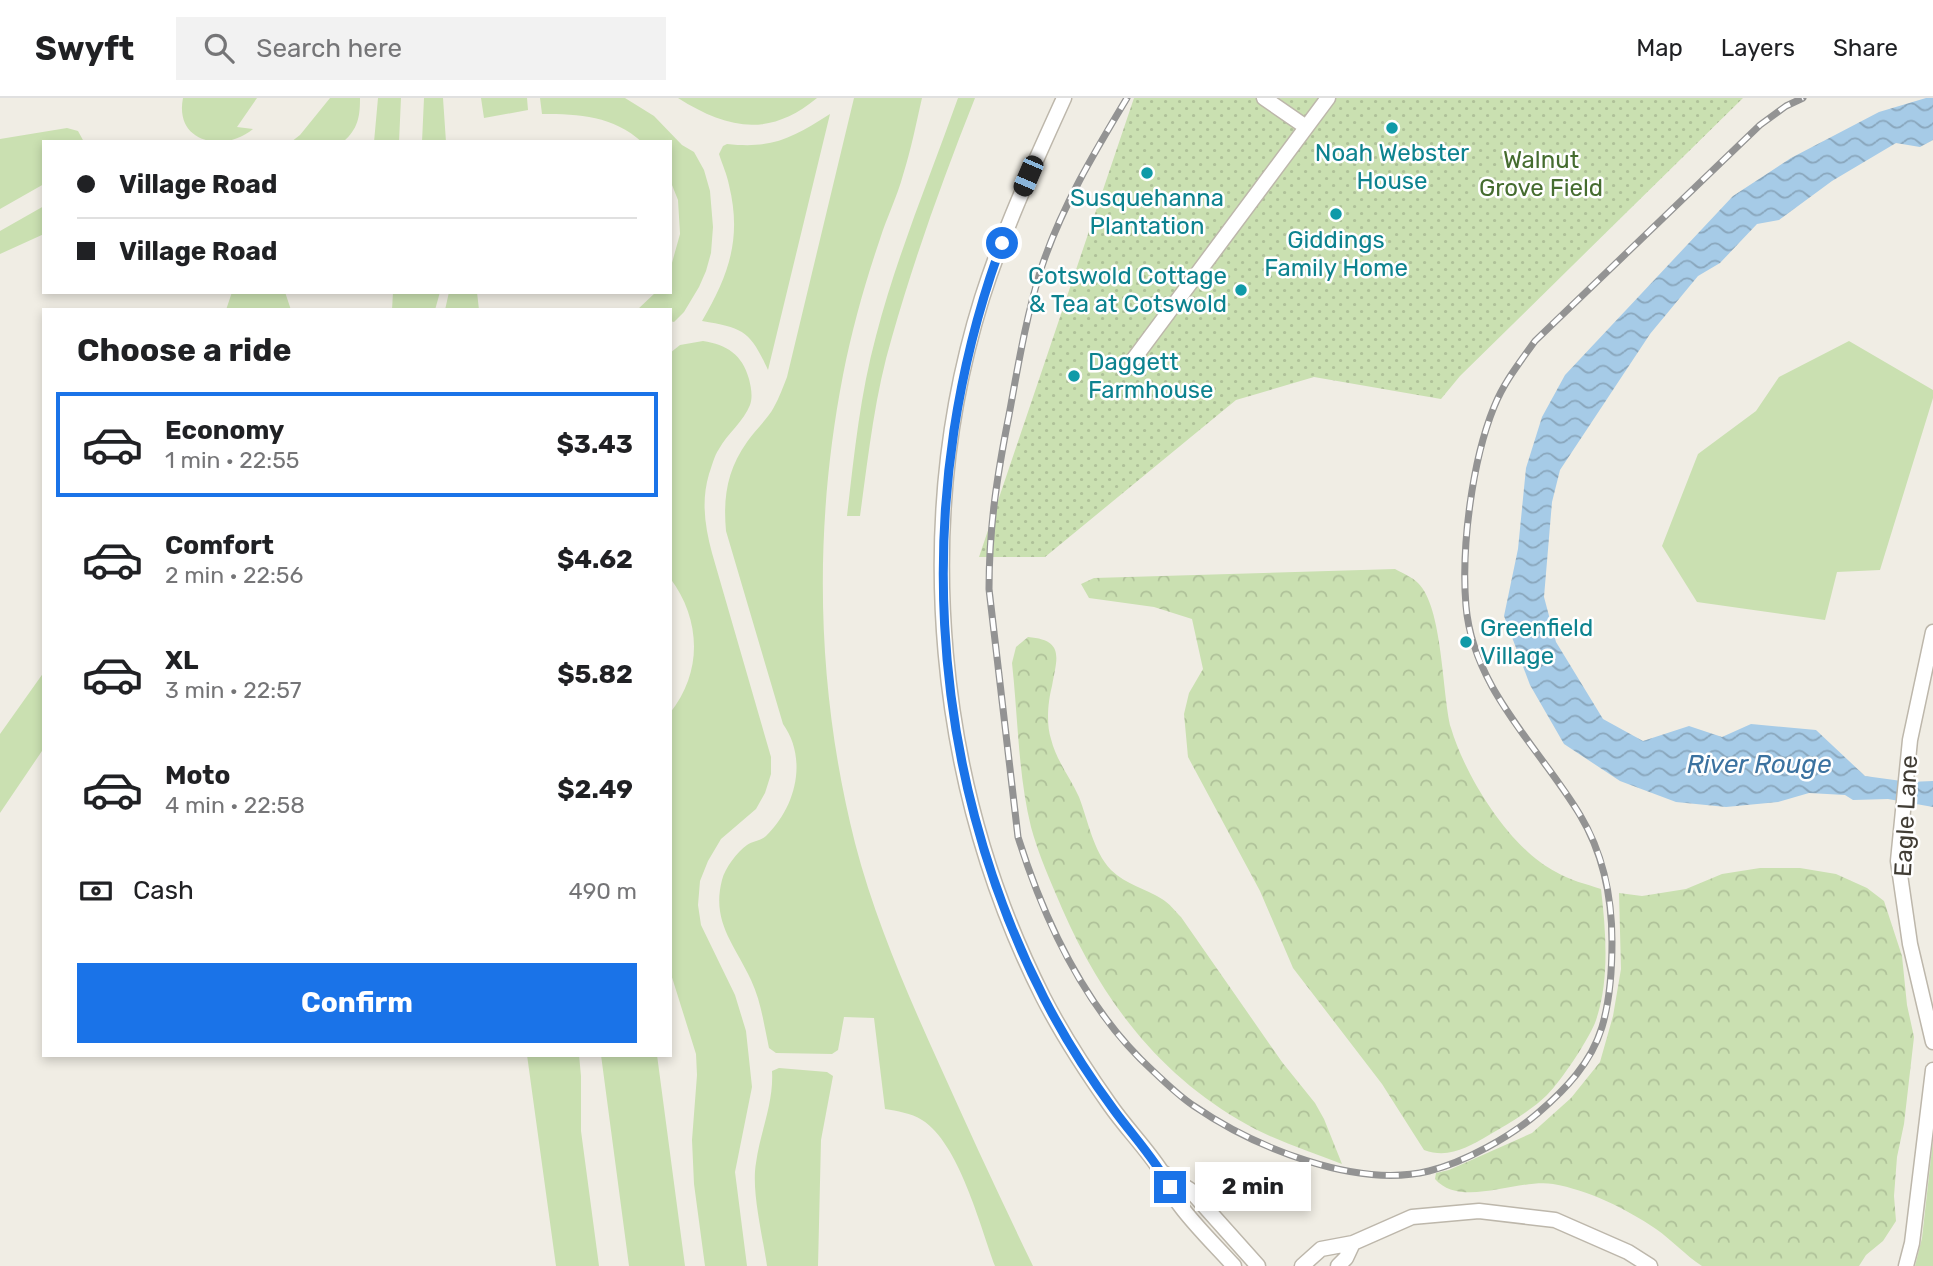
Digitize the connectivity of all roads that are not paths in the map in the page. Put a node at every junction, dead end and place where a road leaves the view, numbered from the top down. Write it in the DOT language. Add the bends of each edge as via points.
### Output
graph roads {
  1 [pos="1064,98"];
  2 [pos="1264,98"];
  3 [pos="1328,98"];
  4 [pos="1306,127"];
  5 [pos="1133,360"];
  6 [pos="1933,632"];
  7 [pos="1933,1042"];
  8 [pos="1933,1070"];
  9 [pos="1161,1171"];
  10 [pos="1353,1243"];
  11 [pos="1234,1266"];
  12 [pos="1258,1266"];
  13 [pos="1302,1266"];
  14 [pos="1338,1266"];
  15 [pos="1650,1266"];
  16 [pos="1906,1266"];
  1 -- 9 [label="street" via="1005,233 961,385 944,518 947,651 963,771 1006,915 1064,1034 1109,1104"];
  2 -- 4 [label="street"];
  3 -- 4 [label="street"];
  4 -- 5 [label="street"];
  6 -- 7 [label="street, Eagle Lane" via="1910,740 1898,861 1910,944"];
  8 -- 16 [label="street"];
  9 -- 11 [label="street" via="1178,1203"];
  9 -- 12 [label="street" via="1189,1190"];
  10 -- 13 [label="street" via="1321,1249"];
  10 -- 14 [label="street"];
  10 -- 15 [label="street" via="1412,1217 1479,1211 1555,1220"];
}
